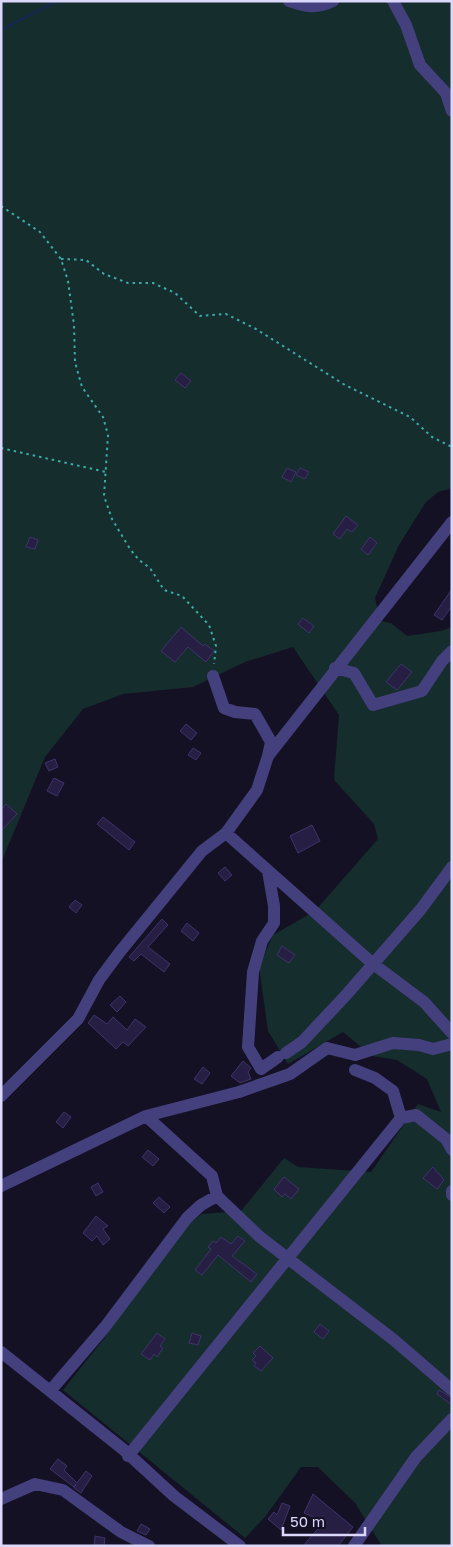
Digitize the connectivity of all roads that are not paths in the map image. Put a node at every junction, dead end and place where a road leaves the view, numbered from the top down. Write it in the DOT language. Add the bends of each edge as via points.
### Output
graph roads {
  1 [pos="289,1"];
  2 [pos="332,1"];
  3 [pos="394,1"];
  4 [pos="452,110"];
  5 [pos="452,522"];
  6 [pos="452,652"];
  7 [pos="335,668"];
  8 [pos="213,676"];
  9 [pos="268,756"];
  10 [pos="226,833"];
  11 [pos="452,867"];
  12 [pos="268,871"];
  13 [pos="372,963"];
  14 [pos="452,1033"];
  15 [pos="452,1044"];
  16 [pos="355,1070"];
  17 [pos="1,1096"];
  18 [pos="146,1116"];
  19 [pos="401,1118"];
  20 [pos="452,1150"];
  21 [pos="1,1186"];
  22 [pos="452,1191"];
  23 [pos="452,1195"];
  24 [pos="217,1196"];
  25 [pos="290,1258"];
  26 [pos="1,1352"];
  27 [pos="452,1390"];
  28 [pos="50,1391"];
  29 [pos="452,1419"];
  30 [pos="128,1456"];
  31 [pos="1,1499"];
  32 [pos="149,1546"];
  33 [pos="240,1546"];
  34 [pos="354,1546"];
  1 -- 2 [label="street" via="305,7 322,7"];
  3 -- 4 [label="street" via="420,65 446,93"];
  5 -- 7 [label="street"];
  6 -- 7 [label="street" via="422,691 373,705 354,673"];
  7 -- 9 [label="street"];
  8 -- 9 [label="street" via="224,708 255,714 271,742"];
  9 -- 10 [label="street" via="257,790"];
  10 -- 12 [label="street"];
  10 -- 17 [label="street" via="202,851 119,953 99,980 78,1019"];
  11 -- 13 [label="street" via="421,909"];
  12 -- 13 [label="street"];
  12 -- 13 [label="street" via="274,923 262,941 253,972 248,1048 261,1069 302,1042"];
  13 -- 14 [label="street" via="424,1002"];
  15 -- 18 [label="street" via="433,1049 393,1043 355,1055 327,1048 290,1074 239,1092"];
  16 -- 19 [label="street" via="375,1078 393,1091"];
  18 -- 21 [label="street"];
  18 -- 24 [label="street" via="212,1176"];
  19 -- 20 [label="street" via="416,1115 446,1139"];
  19 -- 25 [label="street"];
  22 -- 23 [label="street"];
  24 -- 25 [label="street" via="260,1237"];
  24 -- 28 [label="street" via="188,1218 105,1327"];
  25 -- 27 [label="street"];
  25 -- 30 [label="street"];
  26 -- 28 [label="street"];
  28 -- 30 [label="street"];
  29 -- 34 [label="street" via="416,1457"];
  30 -- 33 [label="street"];
  31 -- 32 [label="street" via="35,1484 63,1490 121,1532"];
}
